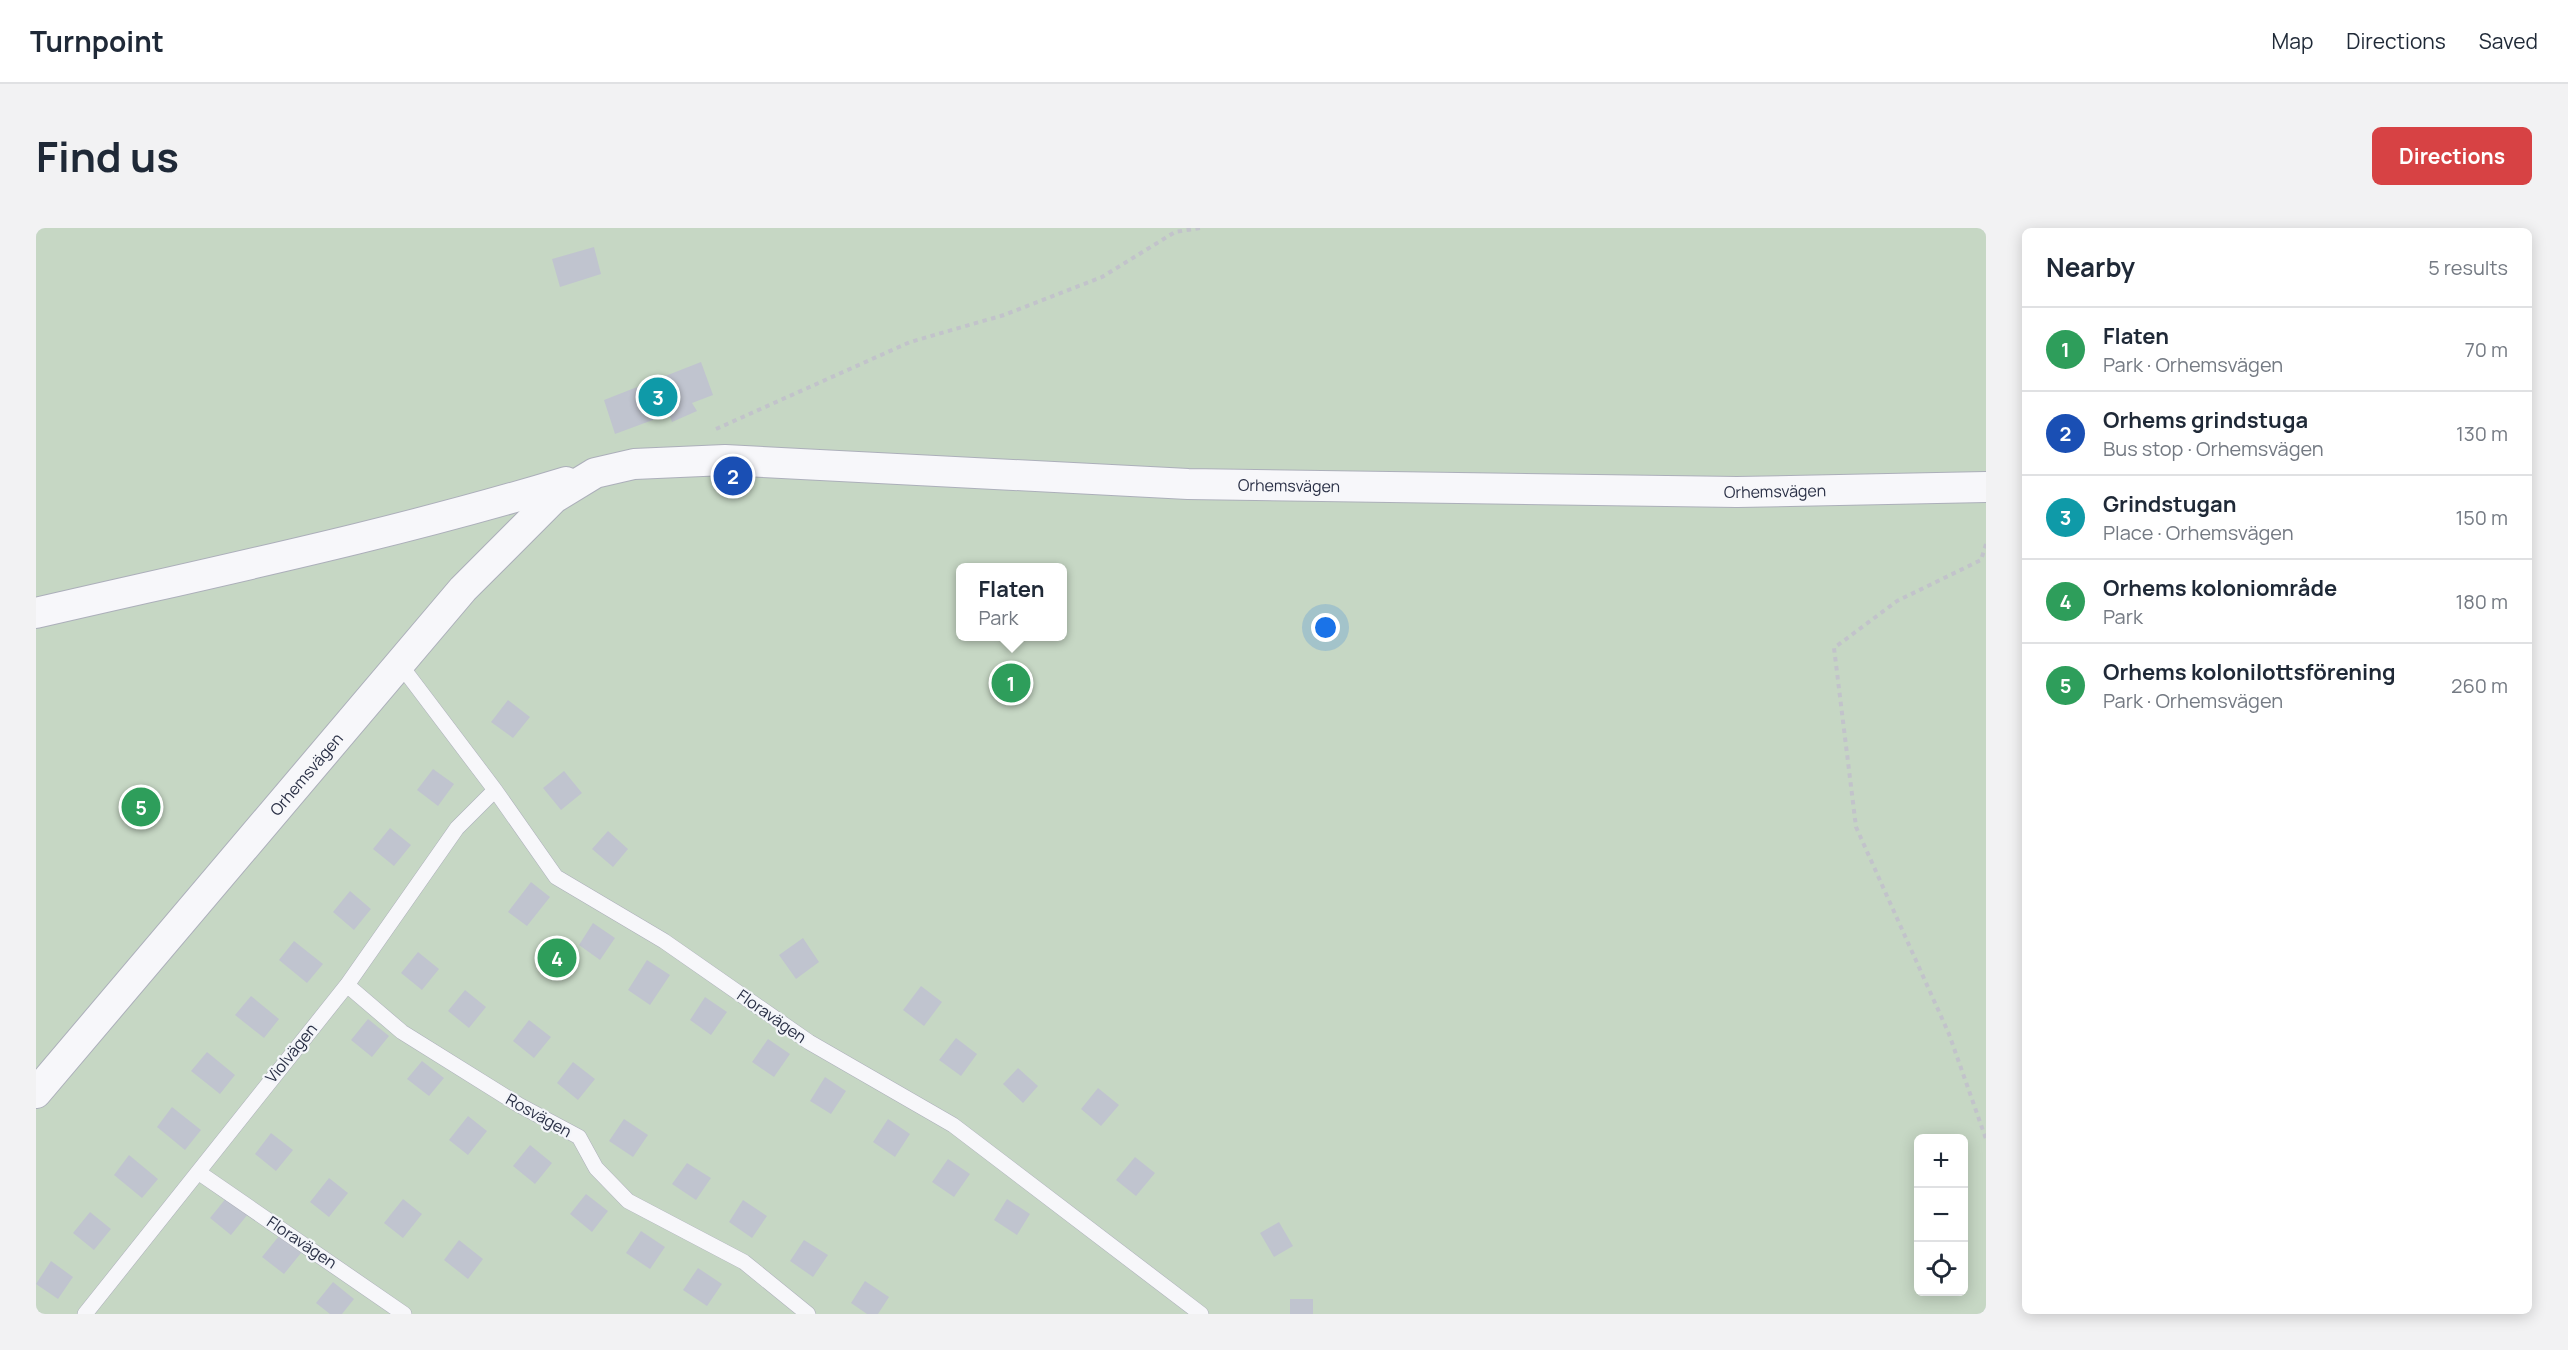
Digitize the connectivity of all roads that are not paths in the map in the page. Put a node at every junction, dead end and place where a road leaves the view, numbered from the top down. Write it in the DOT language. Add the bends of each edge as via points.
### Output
graph roads {
  1 [pos="595,473"];
  2 [pos="1986,487"];
  3 [pos="36,613"];
  4 [pos="399,663"];
  5 [pos="495,790"];
  6 [pos="346,985"];
  7 [pos="36,1093"];
  8 [pos="198,1172"];
  9 [pos="85,1314"];
  10 [pos="404,1314"];
  11 [pos="808,1314"];
  12 [pos="1201,1314"];
  1 -- 2 [label="street, Orhemsvägen" via="634,464 725,460 1188,484 1737,492"];
  1 -- 3 [label="street, Orhemsvägen" via="393,530"];
  1 -- 4 [label="street, Orhemsvägen" via="554,498 525,525"];
  4 -- 5 [label="lane, Floravägen"];
  4 -- 7 [label="street, Orhemsvägen"];
  5 -- 6 [label="lane, Violvägen" via="457,828"];
  5 -- 12 [label="lane, Floravägen" via="556,877 664,941 809,1042 953,1125"];
  6 -- 8 [label="lane, Violvägen"];
  6 -- 11 [label="lane, Rosvägen" via="402,1032 519,1105 579,1137 596,1167 627,1201 744,1262"];
  8 -- 9 [label="lane, Violvägen"];
  8 -- 10 [label="lane, Floravägen"];
}
